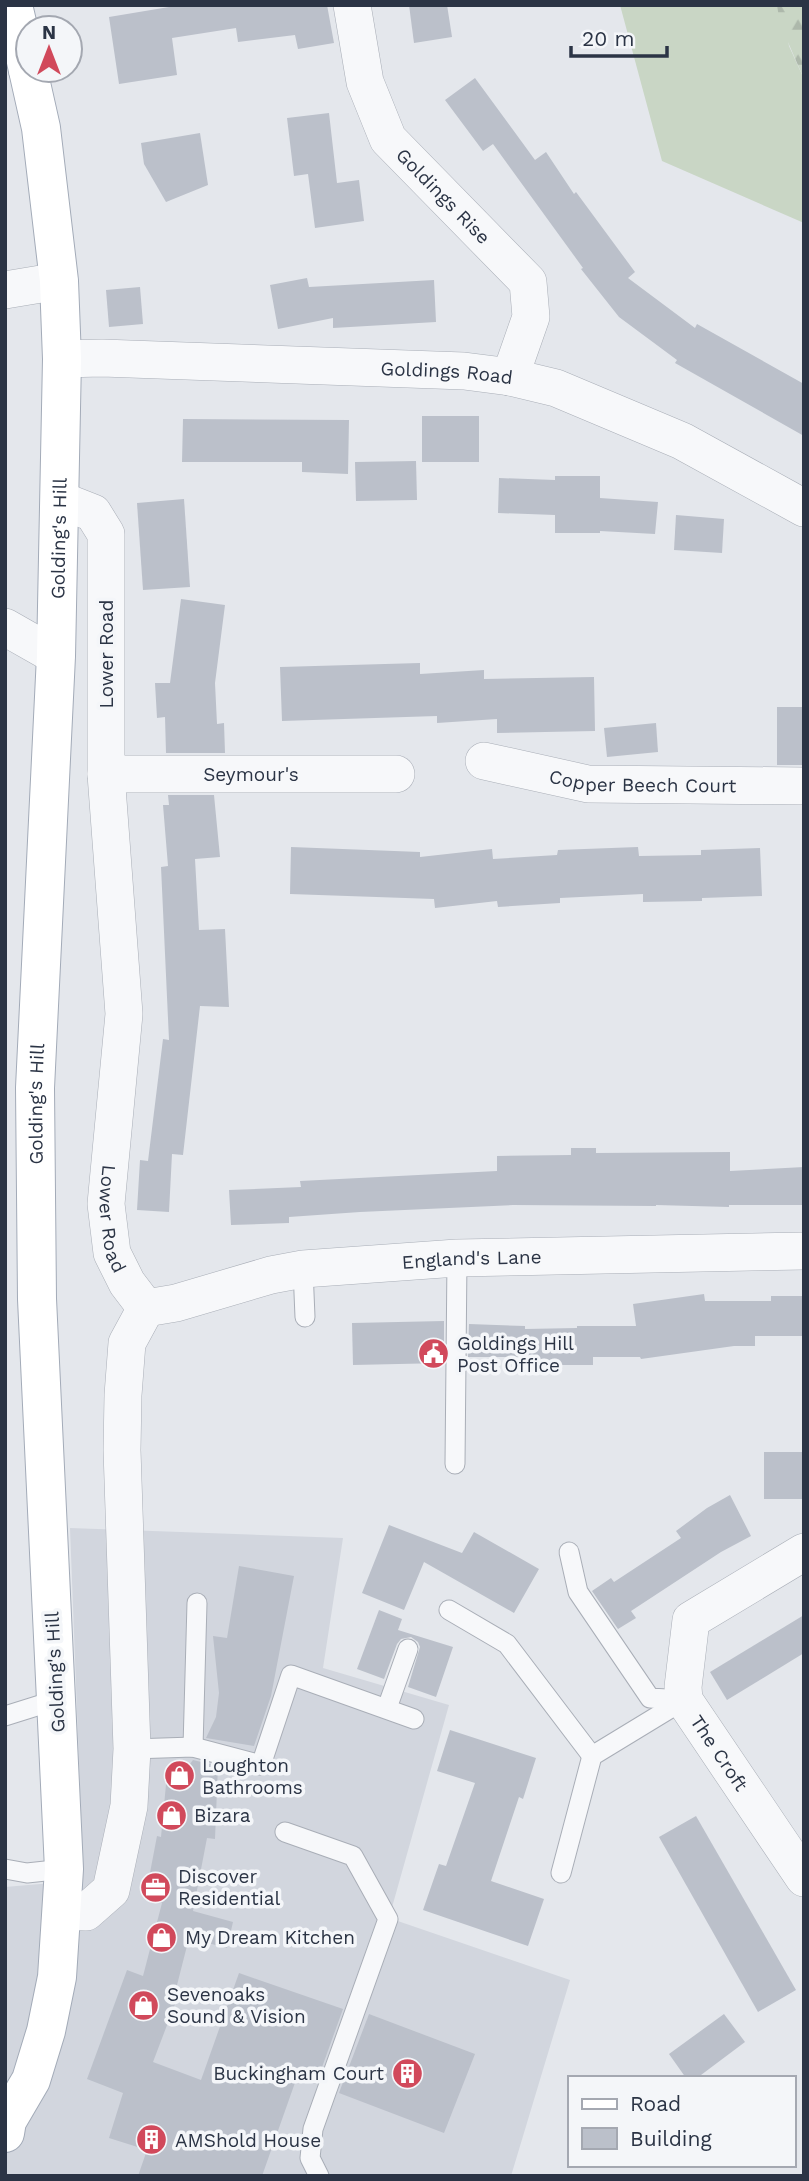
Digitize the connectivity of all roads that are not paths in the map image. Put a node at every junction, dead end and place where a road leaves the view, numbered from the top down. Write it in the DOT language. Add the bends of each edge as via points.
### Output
graph roads {
  1 [pos="352,5"];
  2 [pos="31,84"];
  3 [pos="59,281"];
  4 [pos="5,290"];
  5 [pos="62,359"];
  6 [pos="510,377"];
  7 [pos="61,500"];
  8 [pos="804,508"];
  9 [pos="5,627"];
  10 [pos="57,656"];
  11 [pos="484,761"];
  12 [pos="106,774"];
  13 [pos="396,774"];
  14 [pos="804,786"];
  15 [pos="804,1251"];
  16 [pos="457,1258"];
  17 [pos="303,1269"];
  18 [pos="146,1308"];
  19 [pos="304,1317"];
  20 [pos="455,1464"];
  21 [pos="569,1552"];
  22 [pos="804,1552"];
  23 [pos="197,1603"];
  24 [pos="449,1610"];
  25 [pos="408,1649"];
  26 [pos="57,1700"];
  27 [pos="684,1700"];
  28 [pos="387,1708"];
  29 [pos="5,1716"];
  30 [pos="414,1719"];
  31 [pos="193,1747"];
  32 [pos="132,1749"];
  33 [pos="592,1756"];
  34 [pos="285,1832"];
  35 [pos="5,1869"];
  36 [pos="64,1870"];
  37 [pos="561,1873"];
  38 [pos="804,1878"];
  39 [pos="62,1911"];
  40 [pos="6,2125"];
  41 [pos="319,2176"];
  1 -- 6 [label="street, Goldings Rise" via="365,82 388,139 528,282 531,317"];
  2 -- 3 [label="main road, Golding's Hill" via="41,128"];
  3 -- 4 [label="street"];
  3 -- 5 [label="main road, Golding's Hill"];
  5 -- 6 [label="street, Goldings Road" via="464,371"];
  5 -- 7 [label="main road, Golding's Hill"];
  6 -- 8 [label="street, Goldings Road" via="556,388 653,428"];
  7 -- 10 [label="main road, Golding's Hill"];
  7 -- 12 [label="street, Lower Road" via="93,513 106,534"];
  9 -- 10 [label="street"];
  10 -- 26 [label="main road, Golding's Hill" via="35,1088 37,1299"];
  11 -- 14 [label="street, Copper Beech Court" via="588,784"];
  12 -- 13 [label="street, Seymour's"];
  12 -- 18 [label="street, Lower Road" via="124,1014 106,1204 112,1253"];
  15 -- 16 [label="street, England's Lane"];
  16 -- 17 [label="street, England's Lane"];
  16 -- 20 [label="lane"];
  17 -- 18 [label="street, England's Lane"];
  17 -- 19 [label="lane"];
  18 -- 32 [label="street" via="127,1343 123,1395"];
  21 -- 27 [label="lane" via="578,1592 650,1698"];
  22 -- 27 [label="street, The Croft" via="691,1620"];
  23 -- 31 [label="lane"];
  24 -- 33 [label="lane" via="507,1644"];
  25 -- 28 [label="lane"];
  26 -- 29 [label="lane"];
  26 -- 36 [label="main road, Golding's Hill"];
  27 -- 33 [label="lane"];
  27 -- 38 [label="street, The Croft"];
  28 -- 30 [label="lane"];
  28 -- 31 [label="lane" via="291,1675 261,1765"];
  31 -- 32 [label="lane"];
  32 -- 39 [label="street" via="129,1806 111,1890 86,1912"];
  33 -- 37 [label="lane"];
  34 -- 41 [label="lane" via="353,1856 388,1919 313,2129 310,2158"];
  35 -- 36 [label="lane" via="27,1873"];
  36 -- 39 [label="main road, Golding's Hill"];
  39 -- 40 [label="main road, Golding's Hill" via="47,2031 31,2080"];
}
